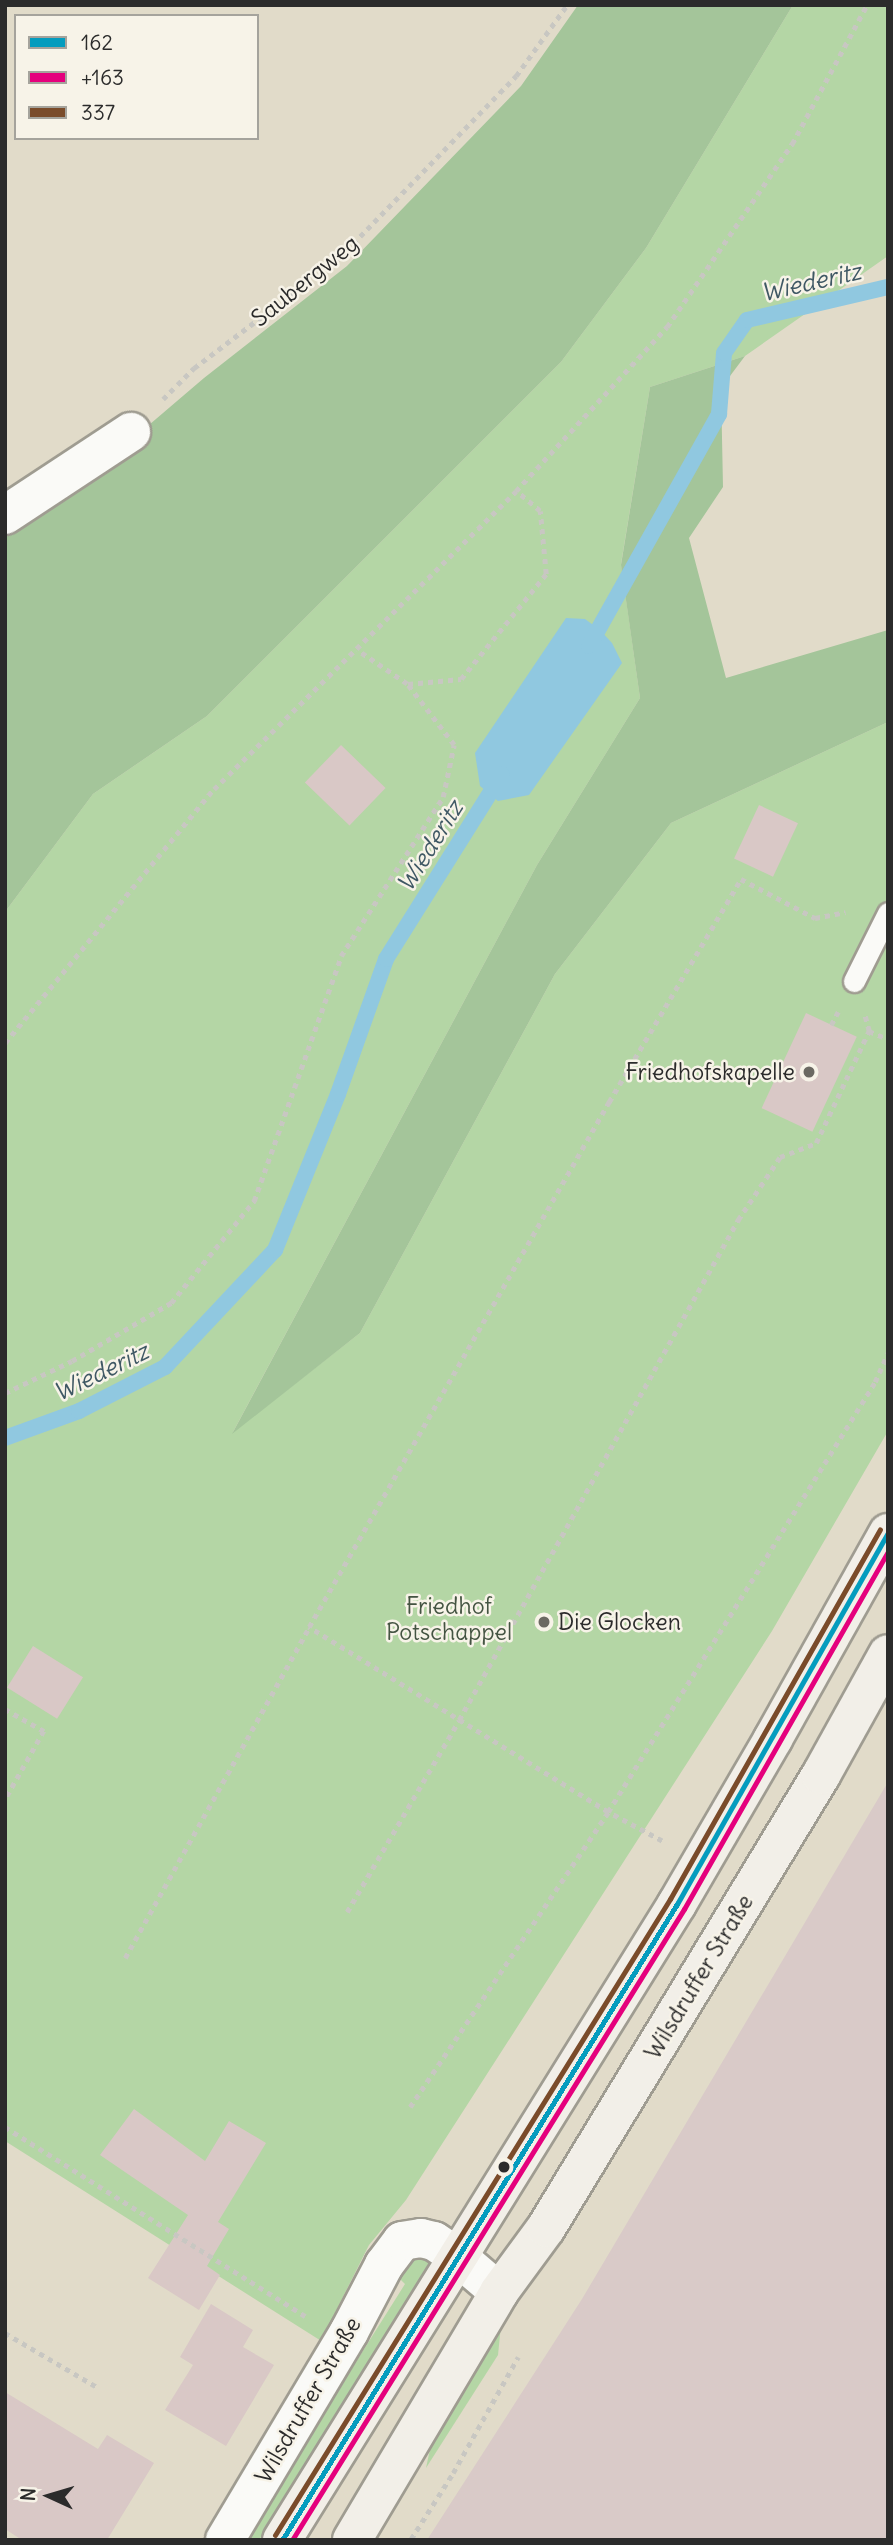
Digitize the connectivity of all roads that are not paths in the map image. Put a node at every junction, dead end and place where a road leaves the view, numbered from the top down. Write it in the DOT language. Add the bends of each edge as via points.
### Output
graph roads {
  1 [pos="131,432"];
  2 [pos="5,515"];
  3 [pos="888,913"];
  4 [pos="855,981"];
  5 [pos="888,1533"];
  6 [pos="888,1654"];
  7 [pos="458,2257"];
  8 [pos="499,2292"];
  9 [pos="225,2540"];
  10 [pos="282,2540"];
  11 [pos="352,2540"];
  1 -- 2 [label="street"];
  3 -- 4 [label="lane"];
  5 -- 7 [label="main road" via="684,1892"];
  6 -- 8 [label="main road, Wilsdruffer Straße" via="821,1775 618,2110 546,2228"];
  7 -- 8 [label="street, Wilsdruffer Straße"];
  7 -- 9 [label="street, Wilsdruffer Straße" via="433,2241 402,2241"];
  7 -- 10 [label="main road"];
  8 -- 11 [label="main road, Wilsdruffer Straße"];
}
